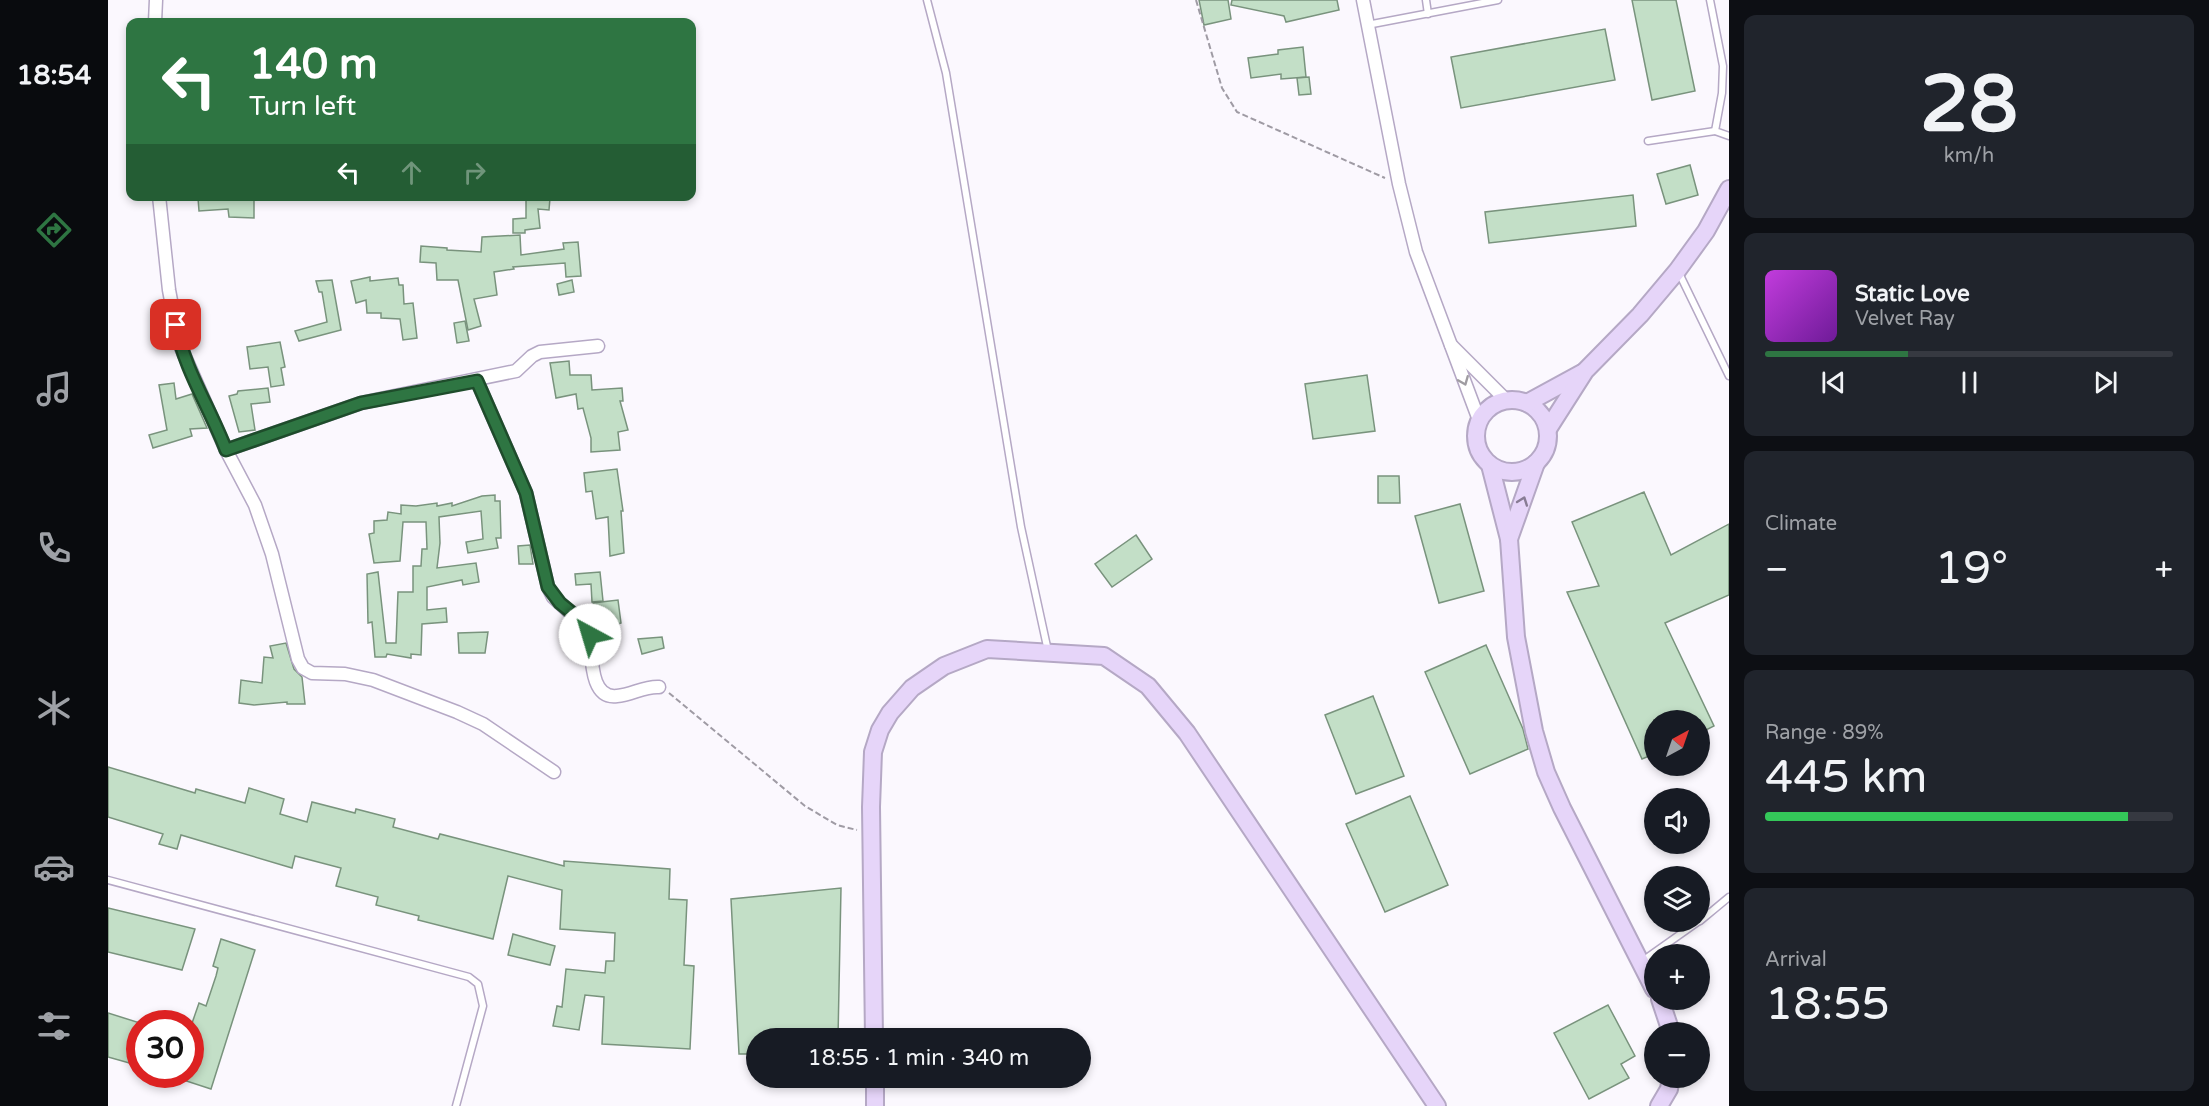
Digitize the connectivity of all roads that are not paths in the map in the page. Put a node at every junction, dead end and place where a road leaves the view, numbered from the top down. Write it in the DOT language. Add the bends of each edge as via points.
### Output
graph roads {
  1 [pos="156,0"];
  2 [pos="927,0"];
  3 [pos="1363,0"];
  4 [pos="1426,0"];
  5 [pos="1498,0"];
  6 [pos="1710,0"];
  7 [pos="1466,3"];
  8 [pos="1428,14"];
  9 [pos="155,18"];
  10 [pos="1367,25"];
  11 [pos="1715,131"];
  12 [pos="1729,136"];
  13 [pos="1648,141"];
  14 [pos="1729,189"];
  15 [pos="160,201"];
  16 [pos="1677,271"];
  17 [pos="1448,342"];
  18 [pos="598,346"];
  19 [pos="1586,371"];
  20 [pos="1729,376"];
  21 [pos="477,381"];
  22 [pos="1506,400"];
  23 [pos="1527,403"];
  24 [pos="1479,420"];
  25 [pos="1548,429"];
  26 [pos="226,450"];
  27 [pos="1536,463"];
  28 [pos="1490,465"];
  29 [pos="1509,539"];
  30 [pos="1049,653"];
  31 [pos="659,687"];
  32 [pos="554,772"];
  33 [pos="108,880"];
  34 [pos="1729,897"];
  35 [pos="1710,912"];
  36 [pos="1683,932"];
  37 [pos="1640,962"];
  38 [pos="1644,970"];
  39 [pos="874,1028"];
  40 [pos="875,1088"];
  41 [pos="1669,1088"];
  42 [pos="456,1106"];
  43 [pos="875,1106"];
  44 [pos="1437,1106"];
  45 [pos="1659,1106"];
  1 -- 9 [label="street"];
  2 -- 30 [label="lane" via="946,73 1021,527"];
  3 -- 10 [label="street"];
  4 -- 8 [label="lane"];
  5 -- 7 [label="lane"];
  6 -- 11 [label="lane" via="1723,66"];
  7 -- 8 [label="lane"];
  8 -- 10 [label="lane"];
  10 -- 17 [label="street" via="1416,252"];
  11 -- 12 [label="lane"];
  11 -- 13 [label="lane"];
  14 -- 16 [label="main road" via="1706,231"];
  15 -- 26 [label="street" via="179,343"];
  16 -- 19 [label="main road"];
  16 -- 20 [label="lane"];
  17 -- 22 [label="street"];
  17 -- 24 [label="street, one-way"];
  18 -- 21 [label="street" via="540,352 516,371"];
  19 -- 23 [label="main road"];
  19 -- 25 [label="main road"];
  21 -- 26 [label="street" via="361,403"];
  21 -- 31 [label="street" via="526,493 548,587 588,629 594,680 599,689 617,697"];
  22 -- 23 [label="main road"];
  22 -- 24 [label="main road" via="1486,410"];
  23 -- 25 [label="main road" via="1544,418"];
  24 -- 28 [label="main road" via="1476,444"];
  25 -- 27 [label="main road" via="1544,453"];
  26 -- 32 [label="street" via="255,505 303,668 312,673 373,680 457,712 483,724"];
  27 -- 28 [label="main road" via="1513,472"];
  29 -- 27 [label="main road, one-way"];
  28 -- 29 [label="main road"];
  29 -- 37 [label="main road" via="1516,637 1546,772"];
  30 -- 39 [label="main road" via="987,650 944,666 912,688 880,730 873,752 871,833"];
  30 -- 44 [label="main road" via="1104,656 1148,686 1187,734"];
  33 -- 42 [label="lane" via="469,977 478,984 483,1006"];
  34 -- 35 [label="lane"];
  36 -- 37 [label="lane"];
  37 -- 38 [label="main road"];
  40 -- 43 [label="main road"];
  41 -- 45 [label="main road"];
}
